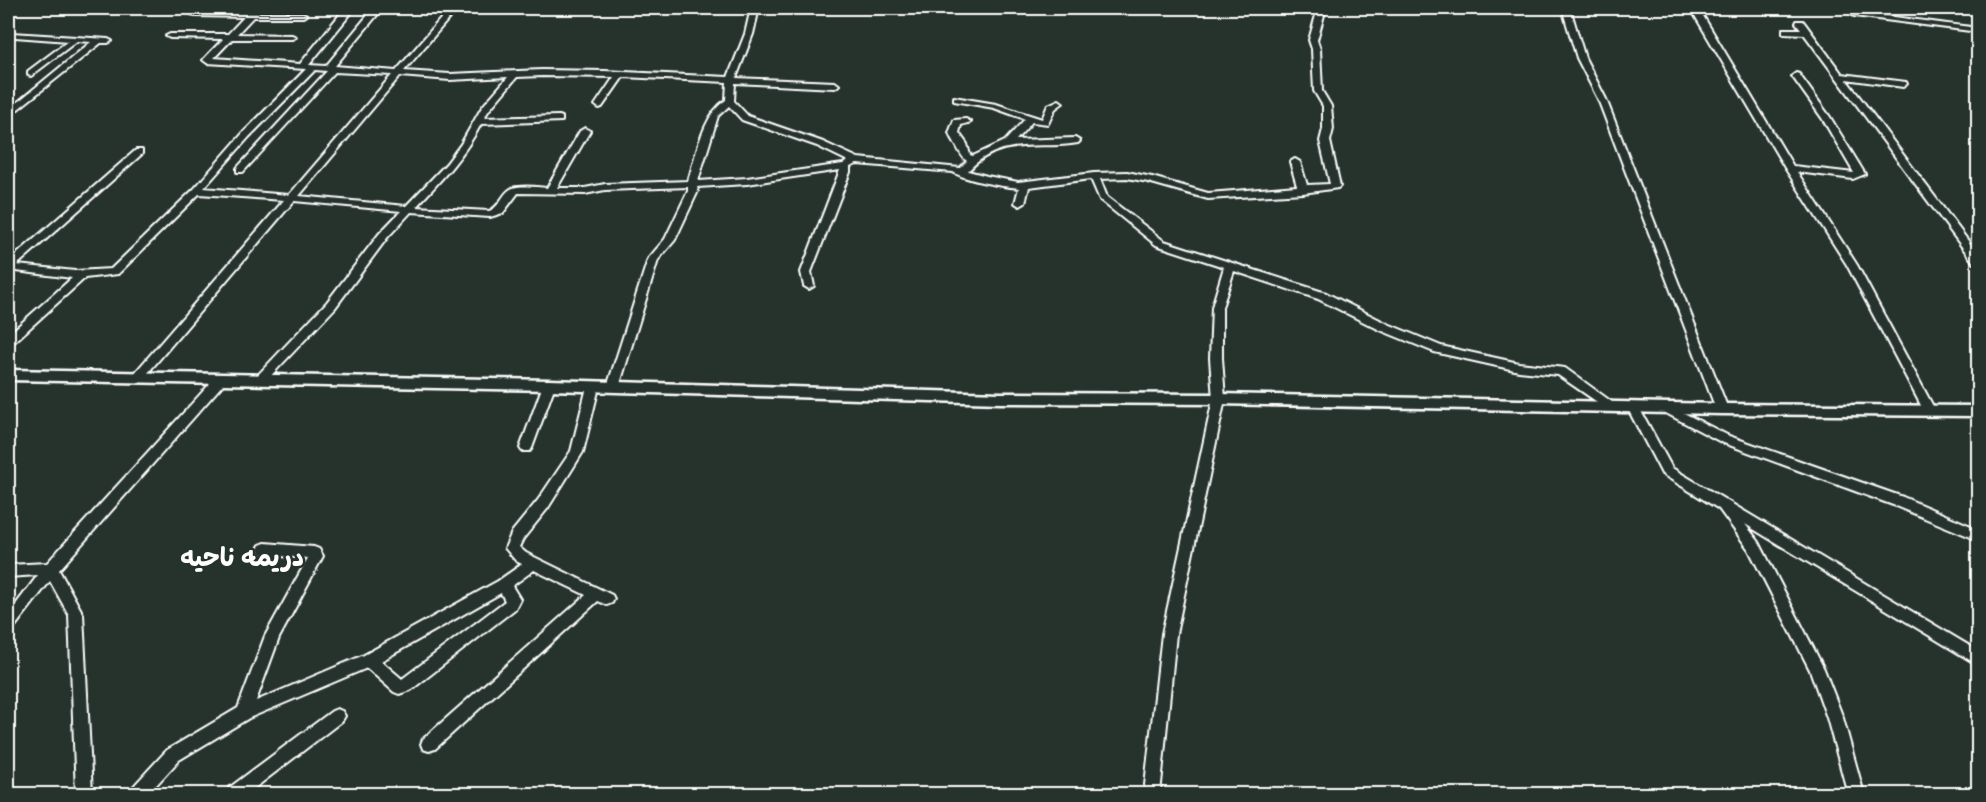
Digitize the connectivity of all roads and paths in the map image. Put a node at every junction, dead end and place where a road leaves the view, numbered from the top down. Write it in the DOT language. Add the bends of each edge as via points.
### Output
graph roads {
  1 [pos="348,8"];
  2 [pos="454,8"];
  3 [pos="755,8"];
  4 [pos="1322,8"];
  5 [pos="1566,8"];
  6 [pos="1845,8"];
  7 [pos="1695,9"];
  8 [pos="249,11"];
  9 [pos="375,12"];
  10 [pos="195,14"];
  11 [pos="303,15"];
  12 [pos="1800,23"];
  13 [pos="1978,30"];
  14 [pos="1786,31"];
  15 [pos="1808,33"];
  16 [pos="15,35"];
  17 [pos="170,36"];
  18 [pos="229,37"];
  19 [pos="292,37"];
  20 [pos="74,40"];
  21 [pos="98,41"];
  22 [pos="108,41"];
  23 [pos="304,65"];
  24 [pos="314,66"];
  25 [pos="331,67"];
  26 [pos="31,73"];
  27 [pos="397,74"];
  28 [pos="514,75"];
  29 [pos="620,75"];
  30 [pos="1796,76"];
  31 [pos="1841,76"];
  32 [pos="731,80"];
  33 [pos="1903,84"];
  34 [pos="835,86"];
  35 [pos="957,99"];
  36 [pos="730,101"];
  37 [pos="1059,103"];
  38 [pos="599,105"];
  39 [pos="8,114"];
  40 [pos="559,119"];
  41 [pos="1029,120"];
  42 [pos="478,121"];
  43 [pos="966,122"];
  44 [pos="585,131"];
  45 [pos="1075,141"];
  46 [pos="1008,143"];
  47 [pos="140,152"];
  48 [pos="973,160"];
  49 [pos="856,161"];
  50 [pos="1295,162"];
  51 [pos="845,166"];
  52 [pos="1790,168"];
  53 [pos="240,170"];
  54 [pos="961,173"];
  55 [pos="1094,176"];
  56 [pos="692,184"];
  57 [pos="1025,185"];
  58 [pos="1304,190"];
  59 [pos="196,191"];
  60 [pos="550,191"];
  61 [pos="291,196"];
  62 [pos="1020,203"];
  63 [pos="409,211"];
  64 [pos="1978,261"];
  65 [pos="1230,265"];
  66 [pos="8,267"];
  67 [pos="83,273"];
  68 [pos="809,286"];
  69 [pos="8,341"];
  70 [pos="8,375"];
  71 [pos="137,378"];
  72 [pos="221,379"];
  73 [pos="260,380"];
  74 [pos="549,385"];
  75 [pos="593,387"];
  76 [pos="613,387"];
  77 [pos="1219,399"];
  78 [pos="1610,405"];
  79 [pos="1633,407"];
  80 [pos="1666,408"];
  81 [pos="1722,409"];
  82 [pos="1929,410"];
  83 [pos="1978,411"];
  84 [pos="526,448"];
  85 [pos="1722,504"];
  86 [pos="1978,535"];
  87 [pos="265,549"];
  88 [pos="534,562"];
  89 [pos="51,569"];
  90 [pos="8,571"];
  91 [pos="503,585"];
  92 [pos="8,625"];
  93 [pos="1978,658"];
  94 [pos="369,660"];
  95 [pos="244,713"];
  96 [pos="337,716"];
  97 [pos="429,744"];
  98 [pos="84,795"];
  99 [pos="138,795"];
  100 [pos="235,795"];
  101 [pos="1152,795"];
  102 [pos="1856,795"];
  1 -- 23 [label="street"];
  2 -- 27 [label="street"];
  3 -- 32 [label="street"];
  4 -- 58 [label="street" via="1313,40 1318,91 1327,106 1325,141 1336,184"];
  5 -- 81 [label="street" via="1581,58 1602,99"];
  6 -- 13 [label="street" via="1854,14"];
  7 -- 52 [label="street"];
  8 -- 10 [label="street" via="240,15"];
  8 -- 11 [label="street"];
  8 -- 18 [label="street"];
  9 -- 25 [label="street"];
  12 -- 15 [label="street"];
  14 -- 15 [label="street"];
  15 -- 31 [label="street"];
  16 -- 20 [label="street"];
  17 -- 18 [label="street"];
  18 -- 19 [label="street"];
  18 -- 23 [label="street" via="207,60"];
  20 -- 21 [label="street"];
  20 -- 26 [label="street"];
  21 -- 22 [label="street"];
  21 -- 39 [label="street"];
  23 -- 24 [label="street"];
  24 -- 25 [label="street"];
  24 -- 59 [label="street"];
  25 -- 27 [label="street"];
  25 -- 53 [label="street"];
  27 -- 28 [label="street"];
  27 -- 61 [label="street"];
  28 -- 29 [label="street"];
  28 -- 42 [label="street"];
  29 -- 32 [label="street"];
  29 -- 38 [label="street"];
  30 -- 52 [label="street" via="1860,174"];
  31 -- 33 [label="street"];
  31 -- 64 [label="street"];
  32 -- 34 [label="street"];
  32 -- 36 [label="street"];
  35 -- 41 [label="street" via="1011,110"];
  36 -- 49 [label="street" via="745,118"];
  36 -- 56 [label="street" via="714,115"];
  37 -- 41 [label="street" via="1051,107 1045,122"];
  40 -- 42 [label="street"];
  41 -- 46 [label="street"];
  42 -- 63 [label="street" via="465,145"];
  43 -- 48 [label="street" via="957,122 954,133 963,144 966,157"];
  44 -- 60 [label="street"];
  45 -- 46 [label="street"];
  46 -- 48 [label="street"];
  47 -- 66 [label="street"];
  48 -- 54 [label="street"];
  49 -- 51 [label="street"];
  49 -- 54 [label="street" via="954,169"];
  50 -- 58 [label="street"];
  51 -- 56 [label="street" via="788,176"];
  51 -- 68 [label="street" via="807,273"];
  52 -- 82 [label="street" via="1852,265"];
  54 -- 57 [label="street"];
  55 -- 57 [label="street"];
  55 -- 58 [label="street" via="1127,175 1208,196"];
  55 -- 65 [label="street" via="1102,198 1160,243"];
  56 -- 60 [label="street"];
  56 -- 76 [label="street" via="693,191 670,240 653,259"];
  57 -- 62 [label="street"];
  59 -- 61 [label="street"];
  59 -- 67 [label="street" via="114,272"];
  60 -- 63 [label="street" via="513,191 494,213"];
  61 -- 63 [label="street"];
  61 -- 71 [label="street"];
  63 -- 73 [label="street" via="383,236 332,305"];
  65 -- 77 [label="street" via="1217,307"];
  65 -- 78 [label="street" via="1322,296 1438,349 1519,367 1561,371"];
  66 -- 67 [label="street"];
  67 -- 69 [label="street"];
  70 -- 71 [label="main road"];
  71 -- 72 [label="main road"];
  72 -- 73 [label="main road"];
  72 -- 89 [label="street"];
  73 -- 74 [label="main road"];
  74 -- 75 [label="main road"];
  74 -- 84 [label="street"];
  75 -- 76 [label="main road"];
  75 -- 88 [label="street" via="577,452 517,536 513,548 521,558"];
  76 -- 77 [label="main road" via="1001,398"];
  77 -- 78 [label="main road"];
  77 -- 101 [label="street" via="1169,634"];
  78 -- 79 [label="main road"];
  79 -- 80 [label="main road"];
  79 -- 85 [label="street" via="1667,471"];
  80 -- 81 [label="main road"];
  80 -- 86 [label="street" via="1725,439 1898,501"];
  81 -- 82 [label="main road"];
  82 -- 83 [label="main road"];
  85 -- 93 [label="street"];
  85 -- 102 [label="street" via="1754,546 1817,669"];
  87 -- 95 [label="street" via="316,556 272,636"];
  88 -- 91 [label="street"];
  88 -- 97 [label="street" via="602,596"];
  89 -- 90 [label="street"];
  89 -- 92 [label="street"];
  89 -- 98 [label="street" via="76,614"];
  91 -- 94 [label="street"];
  91 -- 94 [label="street" via="513,599 510,604 406,685 399,687"];
  94 -- 95 [label="street"];
  95 -- 99 [label="street" via="173,756"];
  96 -- 100 [label="street"];
}
